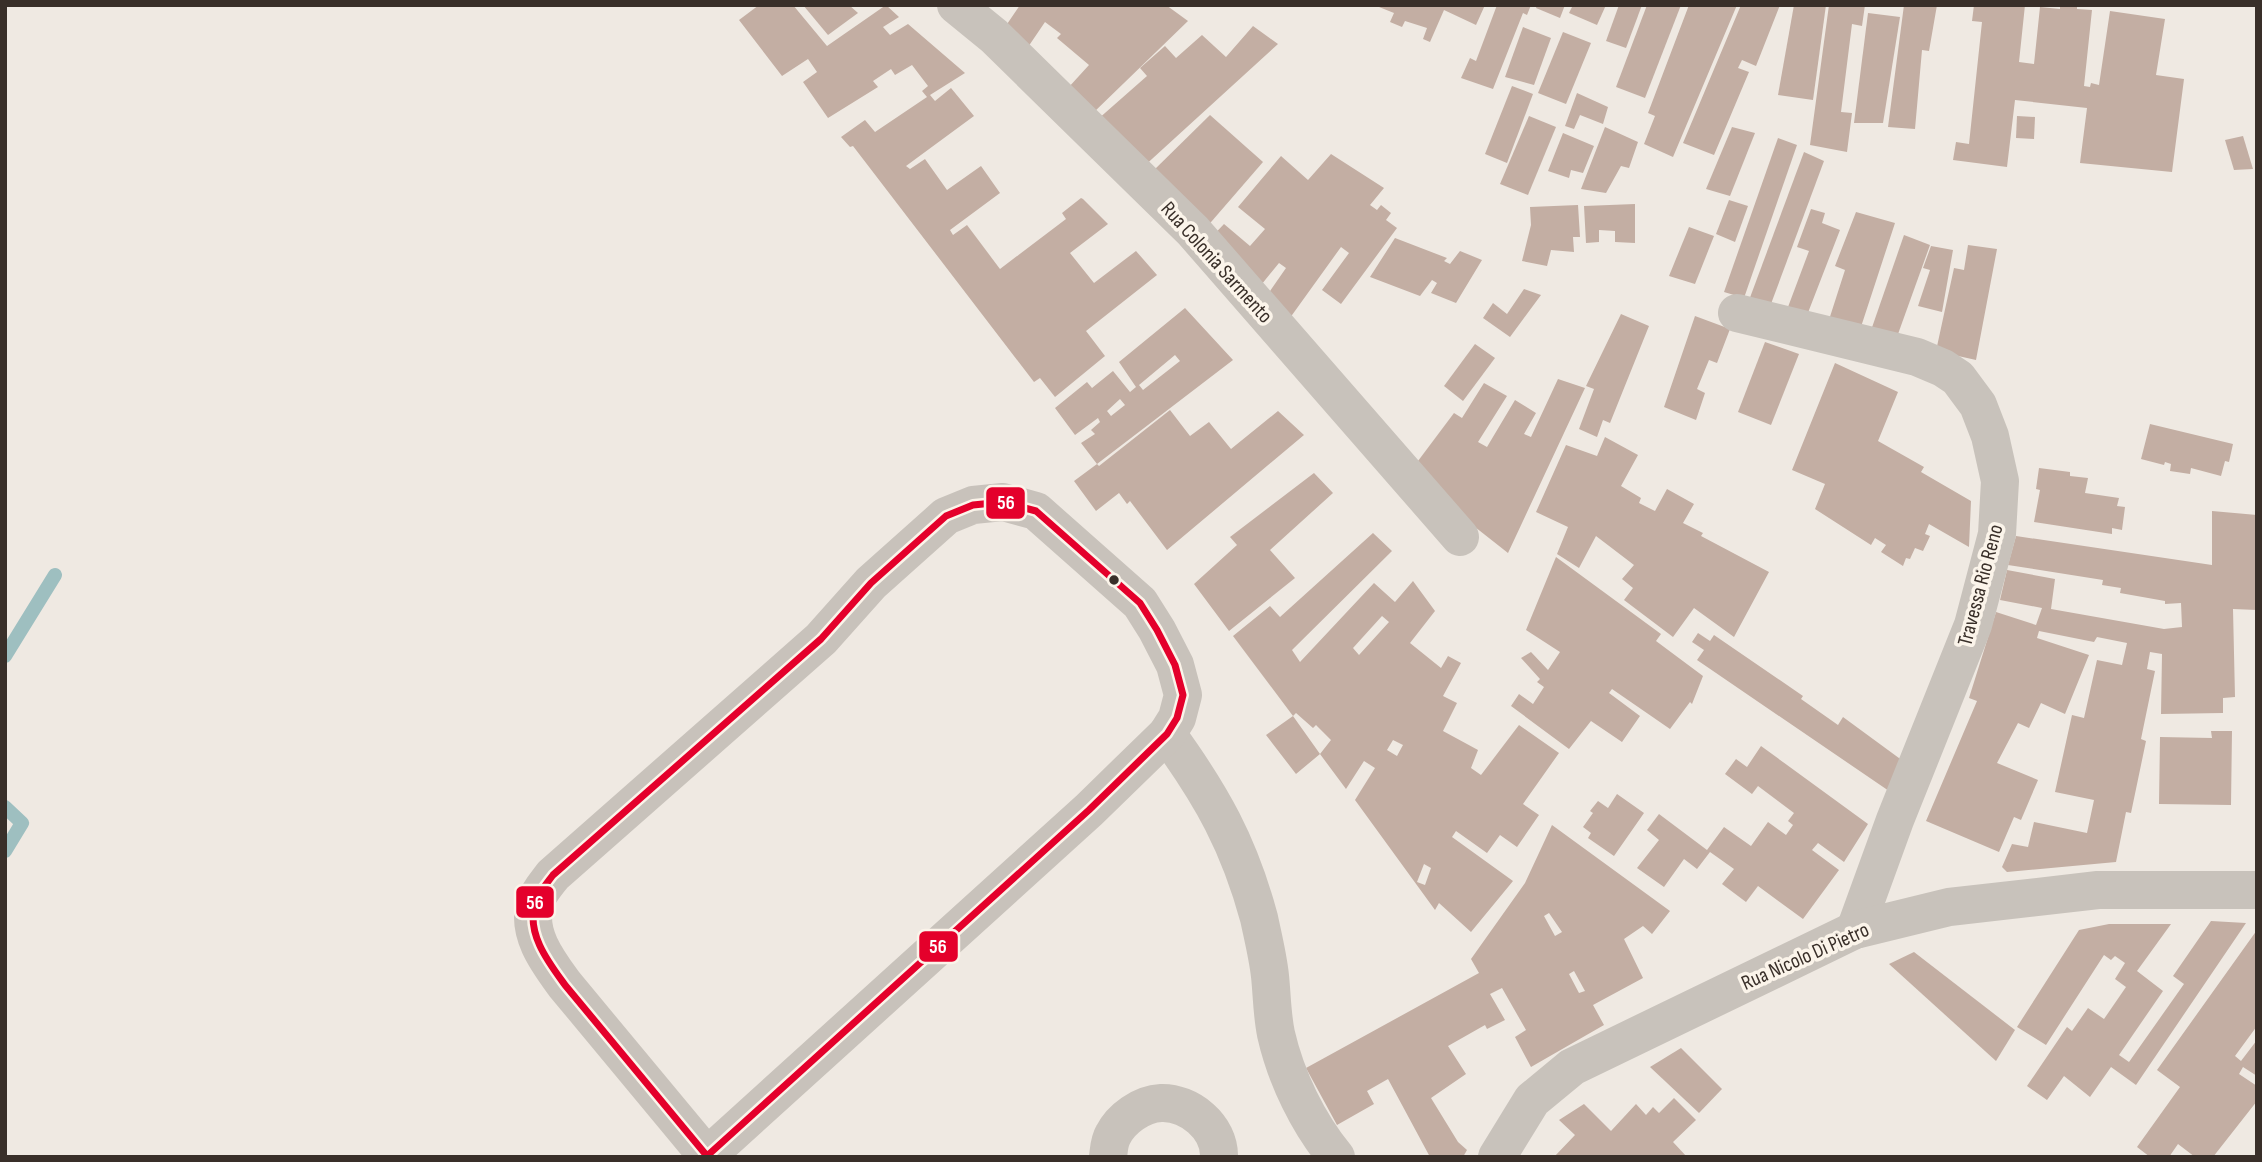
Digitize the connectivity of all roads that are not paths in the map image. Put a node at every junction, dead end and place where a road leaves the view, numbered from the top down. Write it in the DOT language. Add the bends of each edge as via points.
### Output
graph roads {
  1 [pos="956,5"];
  2 [pos="1737,313"];
  3 [pos="1460,537"];
  4 [pos="1167,734"];
  5 [pos="2257,890"];
  6 [pos="1855,930"];
  7 [pos="706,1156"];
  8 [pos="1108,1157"];
  9 [pos="1219,1157"];
  10 [pos="1336,1157"];
  11 [pos="1497,1157"];
  1 -- 3 [label="street, Rua Colonia Sarmento" via="994,36 1193,231"];
  2 -- 6 [label="street, Travessa Rio Reno" via="1917,357 1943,368 1958,378 1978,405 2000,481 1997,534 1973,625"];
  4 -- 7 [label="street"];
  4 -- 7 [label="street" via="1183,695 1175,665 1157,630 1140,603 1036,511 1003,502 973,505 946,516 871,583 821,639 553,875 535,903 535,933 546,959"];
  4 -- 10 [label="street" via="1199,778 1241,862 1262,933 1279,1045 1299,1099"];
  5 -- 6 [label="street, Rua Nicolo Di Pietro" via="2098,890 1949,908"];
  6 -- 11 [label="street, Rua Nicolo Di Pietro" via="1572,1067 1532,1100"];
  8 -- 9 [label="street" via="1111,1137 1123,1120 1140,1108 1160,1103 1181,1106 1199,1116 1212,1132"];
}
